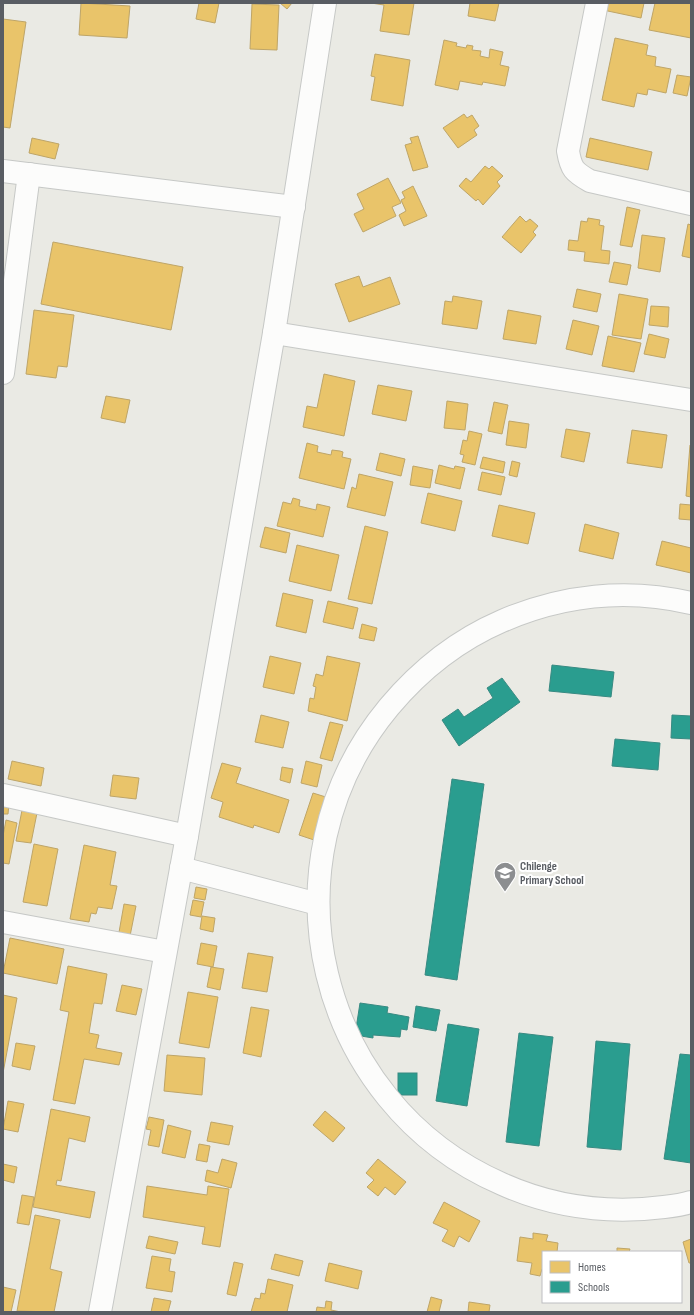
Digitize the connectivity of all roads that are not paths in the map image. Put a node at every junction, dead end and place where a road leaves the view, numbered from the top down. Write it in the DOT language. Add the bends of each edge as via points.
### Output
graph roads {
  1 [pos="325,3"];
  2 [pos="597,3"];
  3 [pos="3,171"];
  4 [pos="29,174"];
  5 [pos="691,204"];
  6 [pos="294,207"];
  7 [pos="274,333"];
  8 [pos="3,373"];
  9 [pos="691,400"];
  10 [pos="691,602"];
  11 [pos="3,795"];
  12 [pos="187,836"];
  13 [pos="181,868"];
  14 [pos="318,904"];
  15 [pos="3,922"];
  16 [pos="165,952"];
  17 [pos="691,1202"];
  18 [pos="100,1312"];
  1 -- 6 [label="street"];
  2 -- 5 [label="street" via="568,151 570,164 578,174 590,181"];
  3 -- 4 [label="street"];
  4 -- 6 [label="street"];
  4 -- 8 [label="street"];
  6 -- 7 [label="street"];
  7 -- 9 [label="street"];
  7 -- 12 [label="street"];
  10 -- 14 [label="street" via="667,597 620,594 572,599 519,614 482,630 442,655 406,687 375,724 350,765 329,822 322,856"];
  11 -- 12 [label="street"];
  12 -- 13 [label="street"];
  13 -- 14 [label="street"];
  13 -- 16 [label="street"];
  14 -- 17 [label="street" via="321,946 329,987 343,1026 362,1063 386,1097 415,1128 447,1154 489,1179 561,1204 602,1210 643,1210"];
  15 -- 16 [label="street"];
  16 -- 18 [label="street"];
}
